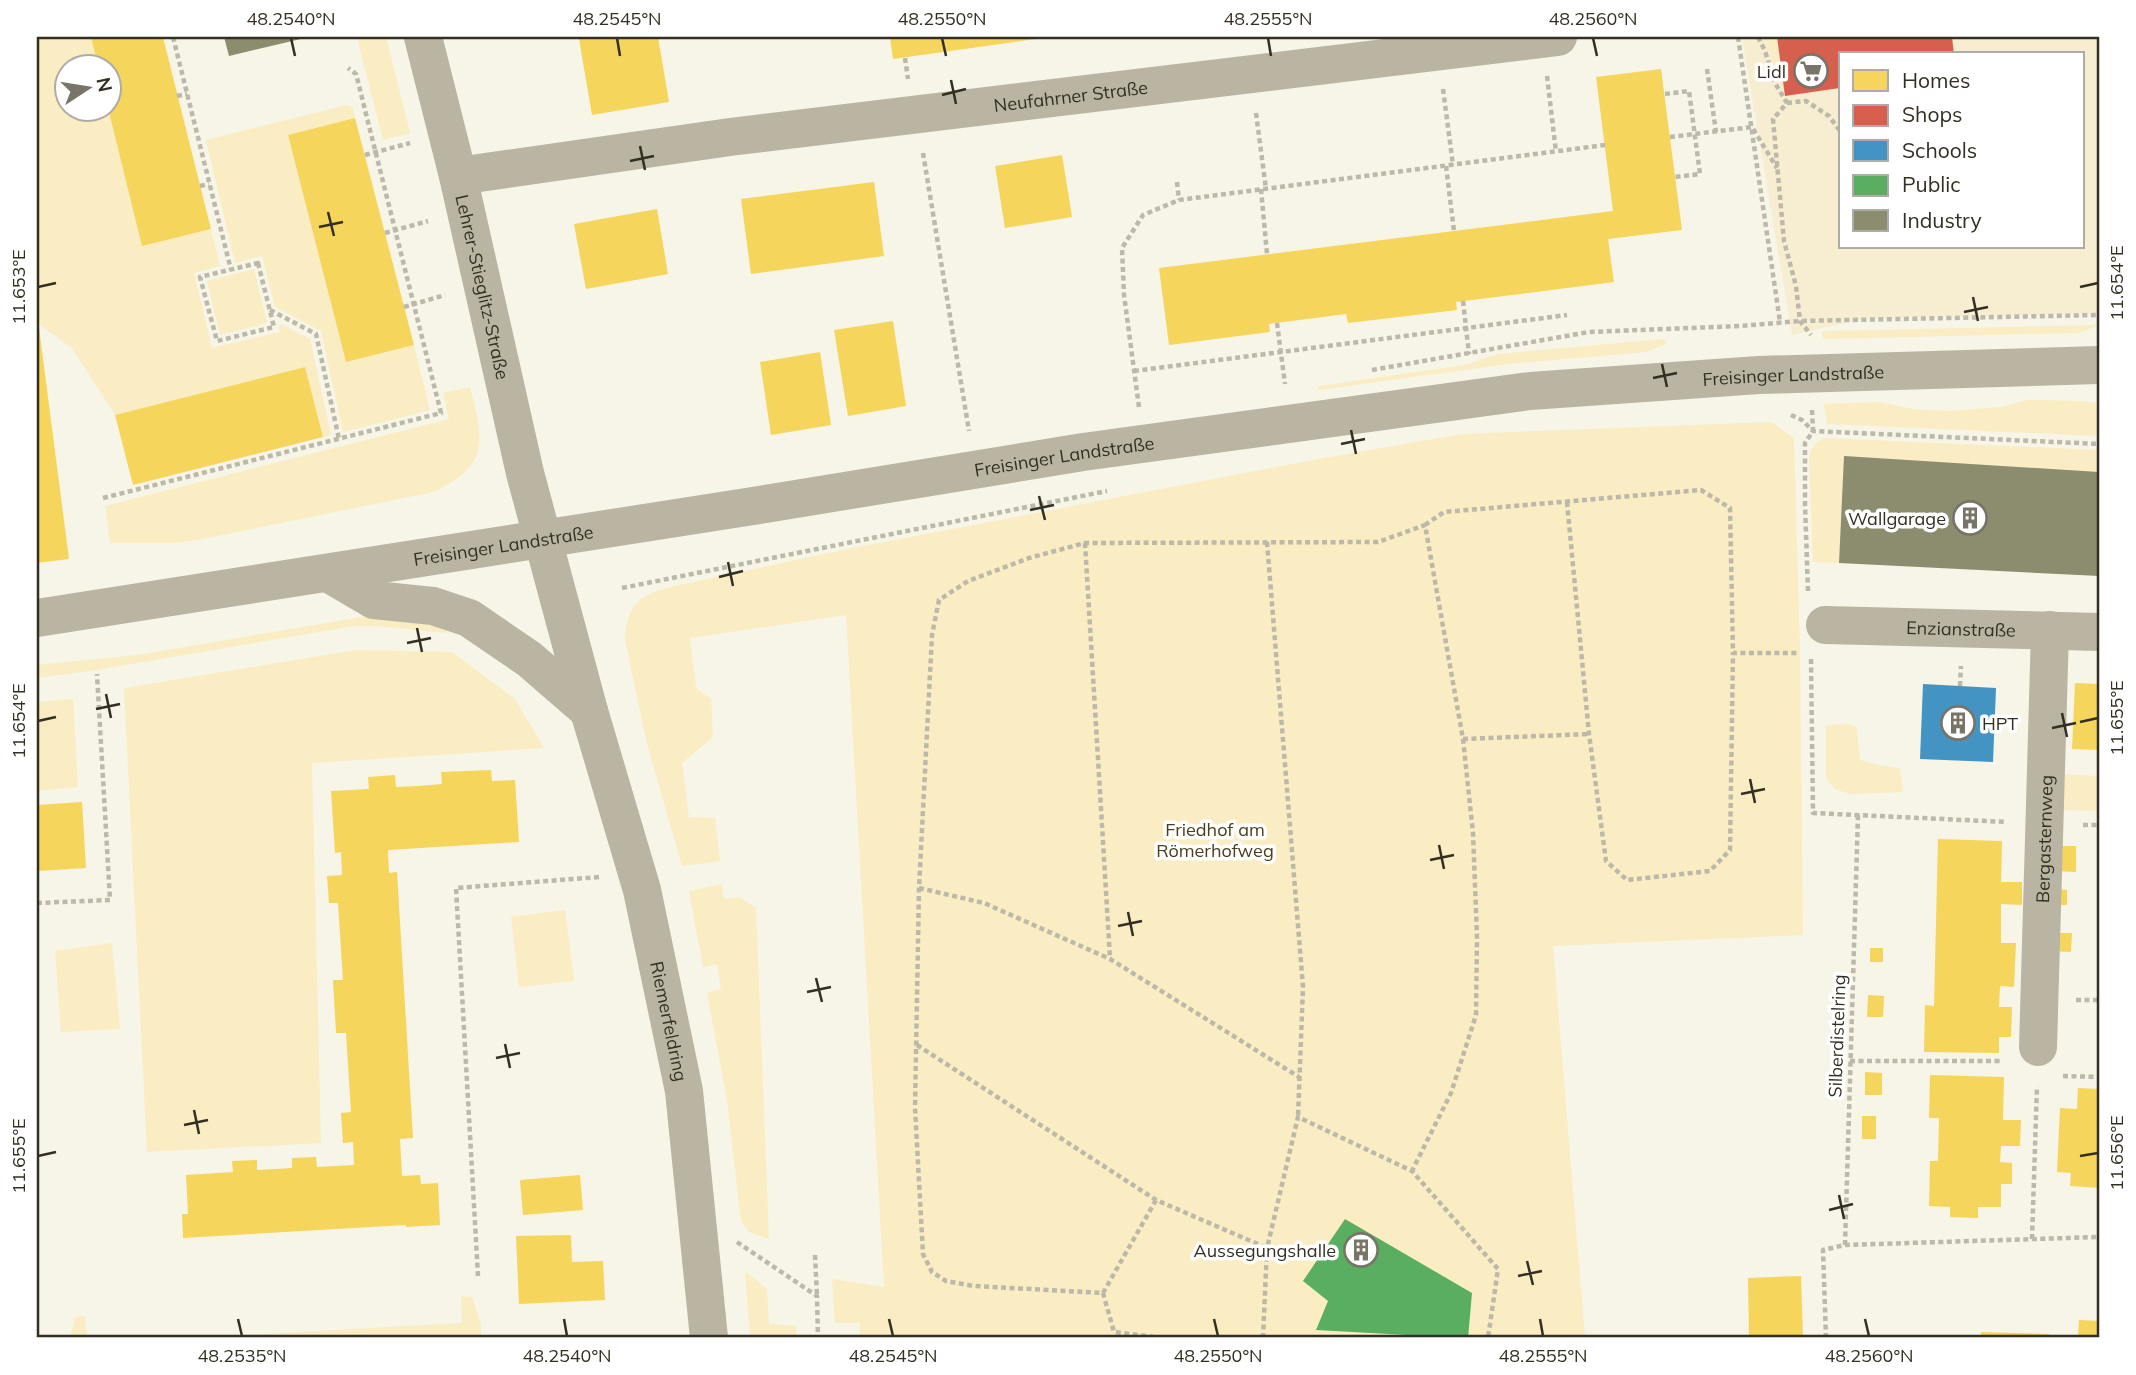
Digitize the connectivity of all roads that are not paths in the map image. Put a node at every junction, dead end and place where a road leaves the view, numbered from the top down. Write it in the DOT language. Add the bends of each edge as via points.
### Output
graph roads {
  1 [pos="423,37"];
  2 [pos="1552,53"];
  3 [pos="458,176"];
  4 [pos="2099,365"];
  5 [pos="543,538"];
  6 [pos="328,573"];
  7 [pos="37,618"];
  8 [pos="2050,630"];
  9 [pos="1811,632"];
  10 [pos="2099,632"];
  11 [pos="589,710"];
  12 [pos="2037,1061"];
  13 [pos="709,1338"];
  1 -- 3 [label="street, Lehrer-Stieglitz-Straße"];
  2 -- 3 [label="street, Neufahrner Straße" via="730,137"];
  3 -- 5 [label="street, Lehrer-Stieglitz-Straße"];
  4 -- 5 [label="street, Freisinger Landstraße" via="1811,373 1530,390 1083,452"];
  5 -- 6 [label="street, Freisinger Landstraße"];
  5 -- 11 [label="street, Riemerfeldring"];
  6 -- 7 [label="street, Freisinger Landstraße"];
  6 -- 11 [label="street" via="374,600 433,606 469,618 529,659"];
  8 -- 9 [label="street, Enzianstraße"];
  8 -- 10 [label="street, Enzianstraße"];
  8 -- 12 [label="street, Bergasternweg"];
  11 -- 13 [label="street, Riemerfeldring" via="642,890 684,1091"];
}
